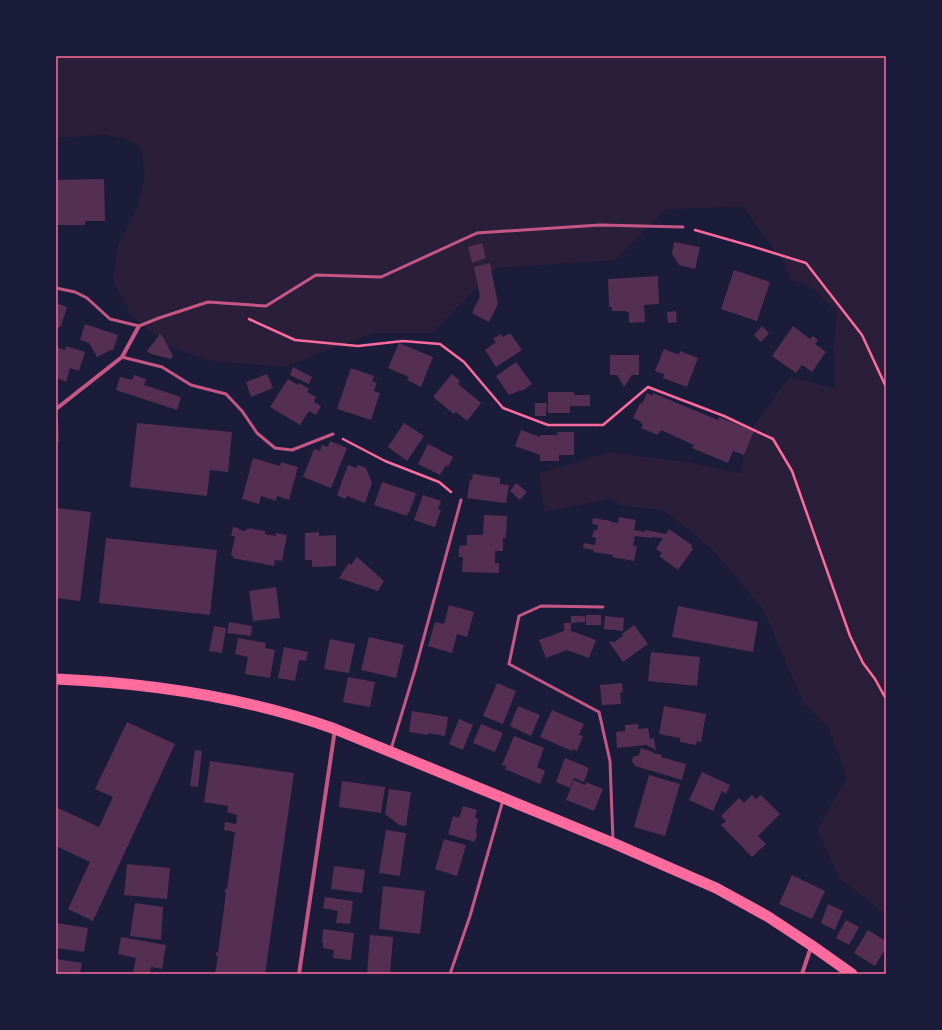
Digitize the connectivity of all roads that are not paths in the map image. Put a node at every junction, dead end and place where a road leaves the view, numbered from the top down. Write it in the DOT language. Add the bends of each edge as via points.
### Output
graph roads {
  1 [pos="683,227"];
  2 [pos="56,288"];
  3 [pos="139,326"];
  4 [pos="122,357"];
  5 [pos="56,409"];
  6 [pos="333,434"];
  7 [pos="460,500"];
  8 [pos="603,607"];
  9 [pos="56,679"];
  10 [pos="335,729"];
  11 [pos="390,751"];
  12 [pos="504,798"];
  13 [pos="613,843"];
  14 [pos="811,944"];
  15 [pos="299,974"];
  16 [pos="450,974"];
  17 [pos="802,974"];
  18 [pos="852,974"];
  1 -- 3 [label="lane" via="600,225 477,233 381,277 316,275 266,306 208,302"];
  2 -- 3 [label="lane" via="75,292 87,298 110,319"];
  3 -- 4 [label="street"];
  4 -- 5 [label="street"];
  4 -- 6 [label="lane" via="162,367 191,385 226,394 257,433 275,448 292,450"];
  7 -- 11 [label="lane" via="415,670"];
  8 -- 13 [label="lane" via="541,606 519,616 508,664 599,712 610,761"];
  9 -- 10 [label="highway" via="127,683 191,692 248,703"];
  10 -- 11 [label="highway"];
  10 -- 15 [label="street"];
  11 -- 12 [label="highway"];
  12 -- 13 [label="highway"];
  12 -- 16 [label="lane" via="470,916"];
  13 -- 14 [label="highway" via="716,888"];
  14 -- 17 [label="street"];
  14 -- 18 [label="highway"];
}
